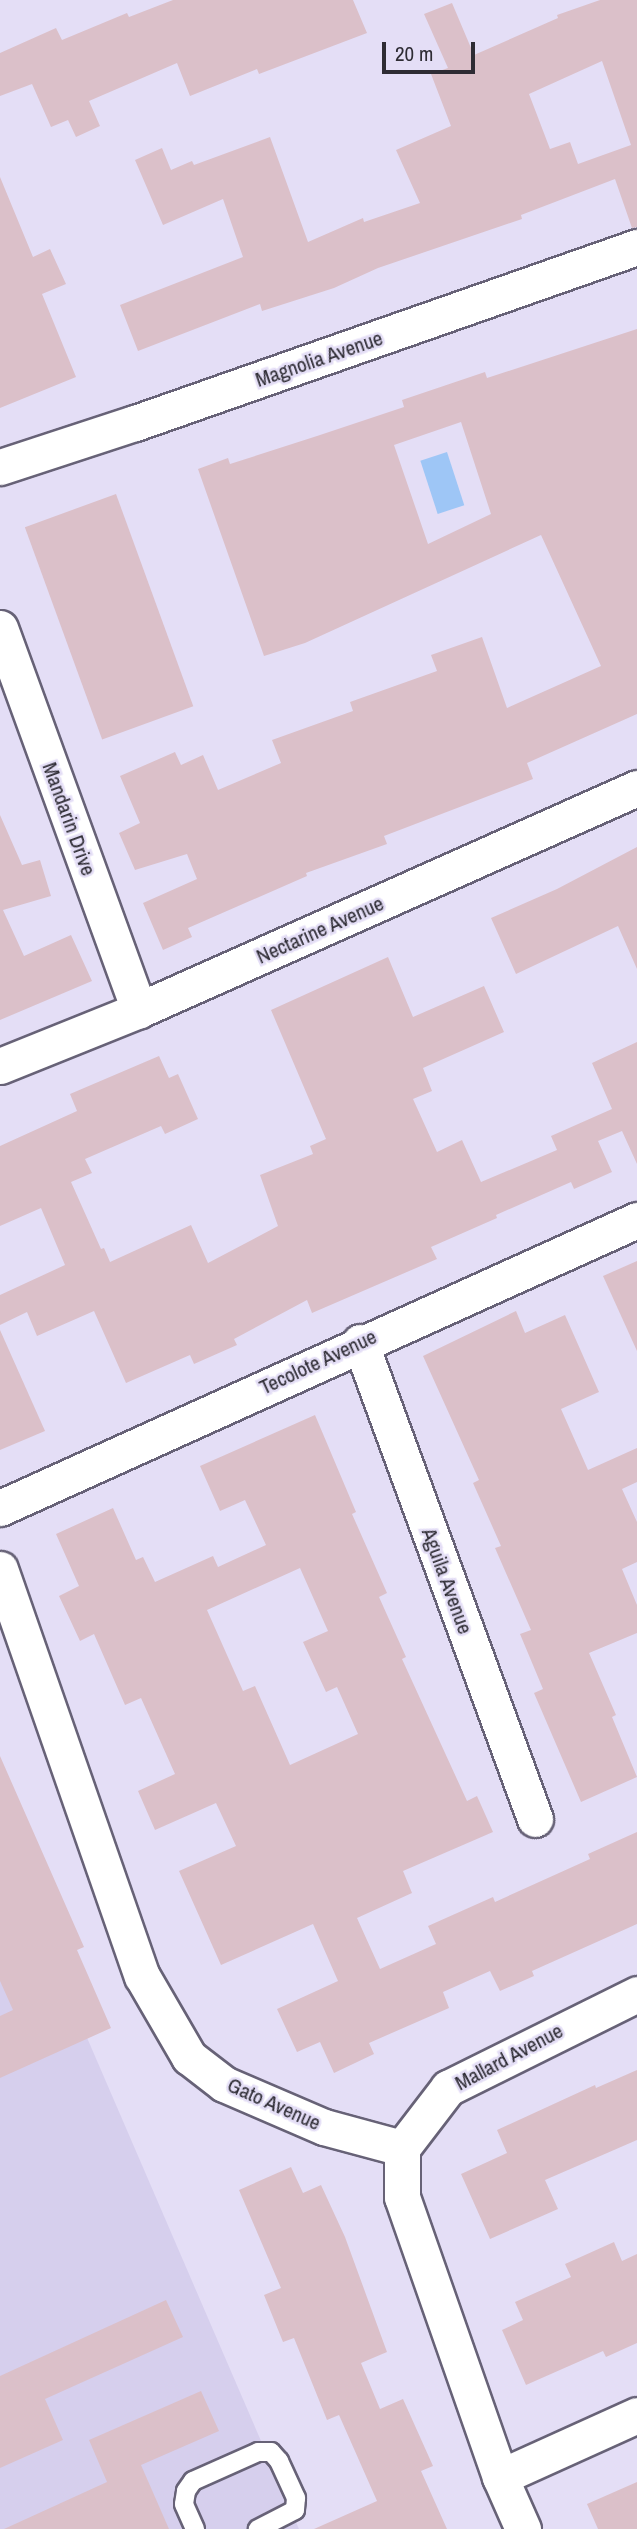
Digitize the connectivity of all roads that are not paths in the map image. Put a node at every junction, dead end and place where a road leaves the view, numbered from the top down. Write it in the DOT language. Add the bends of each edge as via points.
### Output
graph roads {
  1 [pos="637,247"];
  2 [pos="0,467"];
  3 [pos="0,628"];
  4 [pos="637,788"];
  5 [pos="139,1010"];
  6 [pos="0,1066"];
  7 [pos="637,1220"];
  8 [pos="360,1342"];
  9 [pos="0,1507"];
  10 [pos="0,1569"];
  11 [pos="535,1819"];
  12 [pos="637,1994"];
  13 [pos="402,2148"];
  14 [pos="637,2415"];
  15 [pos="500,2477"];
  16 [pos="195,2529"];
  17 [pos="258,2529"];
  18 [pos="523,2529"];
  1 -- 2 [label="street, Magnolia Avenue"];
  3 -- 5 [label="street, Mandarin Drive"];
  4 -- 5 [label="street, Nectarine Avenue"];
  5 -- 6 [label="street, Nectarine Avenue"];
  7 -- 8 [label="street, Tecolote Avenue"];
  8 -- 9 [label="street, Tecolote Avenue"];
  8 -- 11 [label="street, Aguila Avenue"];
  10 -- 13 [label="street, Gato Avenue" via="142,1976 189,2057 224,2084 324,2127"];
  12 -- 13 [label="street, Mallard Avenue" via="448,2088"];
  13 -- 15 [label="street" via="402,2197"];
  14 -- 15 [label="street"];
  15 -- 18 [label="street"];
  16 -- 17 [label="lane" via="184,2504 193,2481 258,2452 271,2452 296,2498 295,2510"];
}
